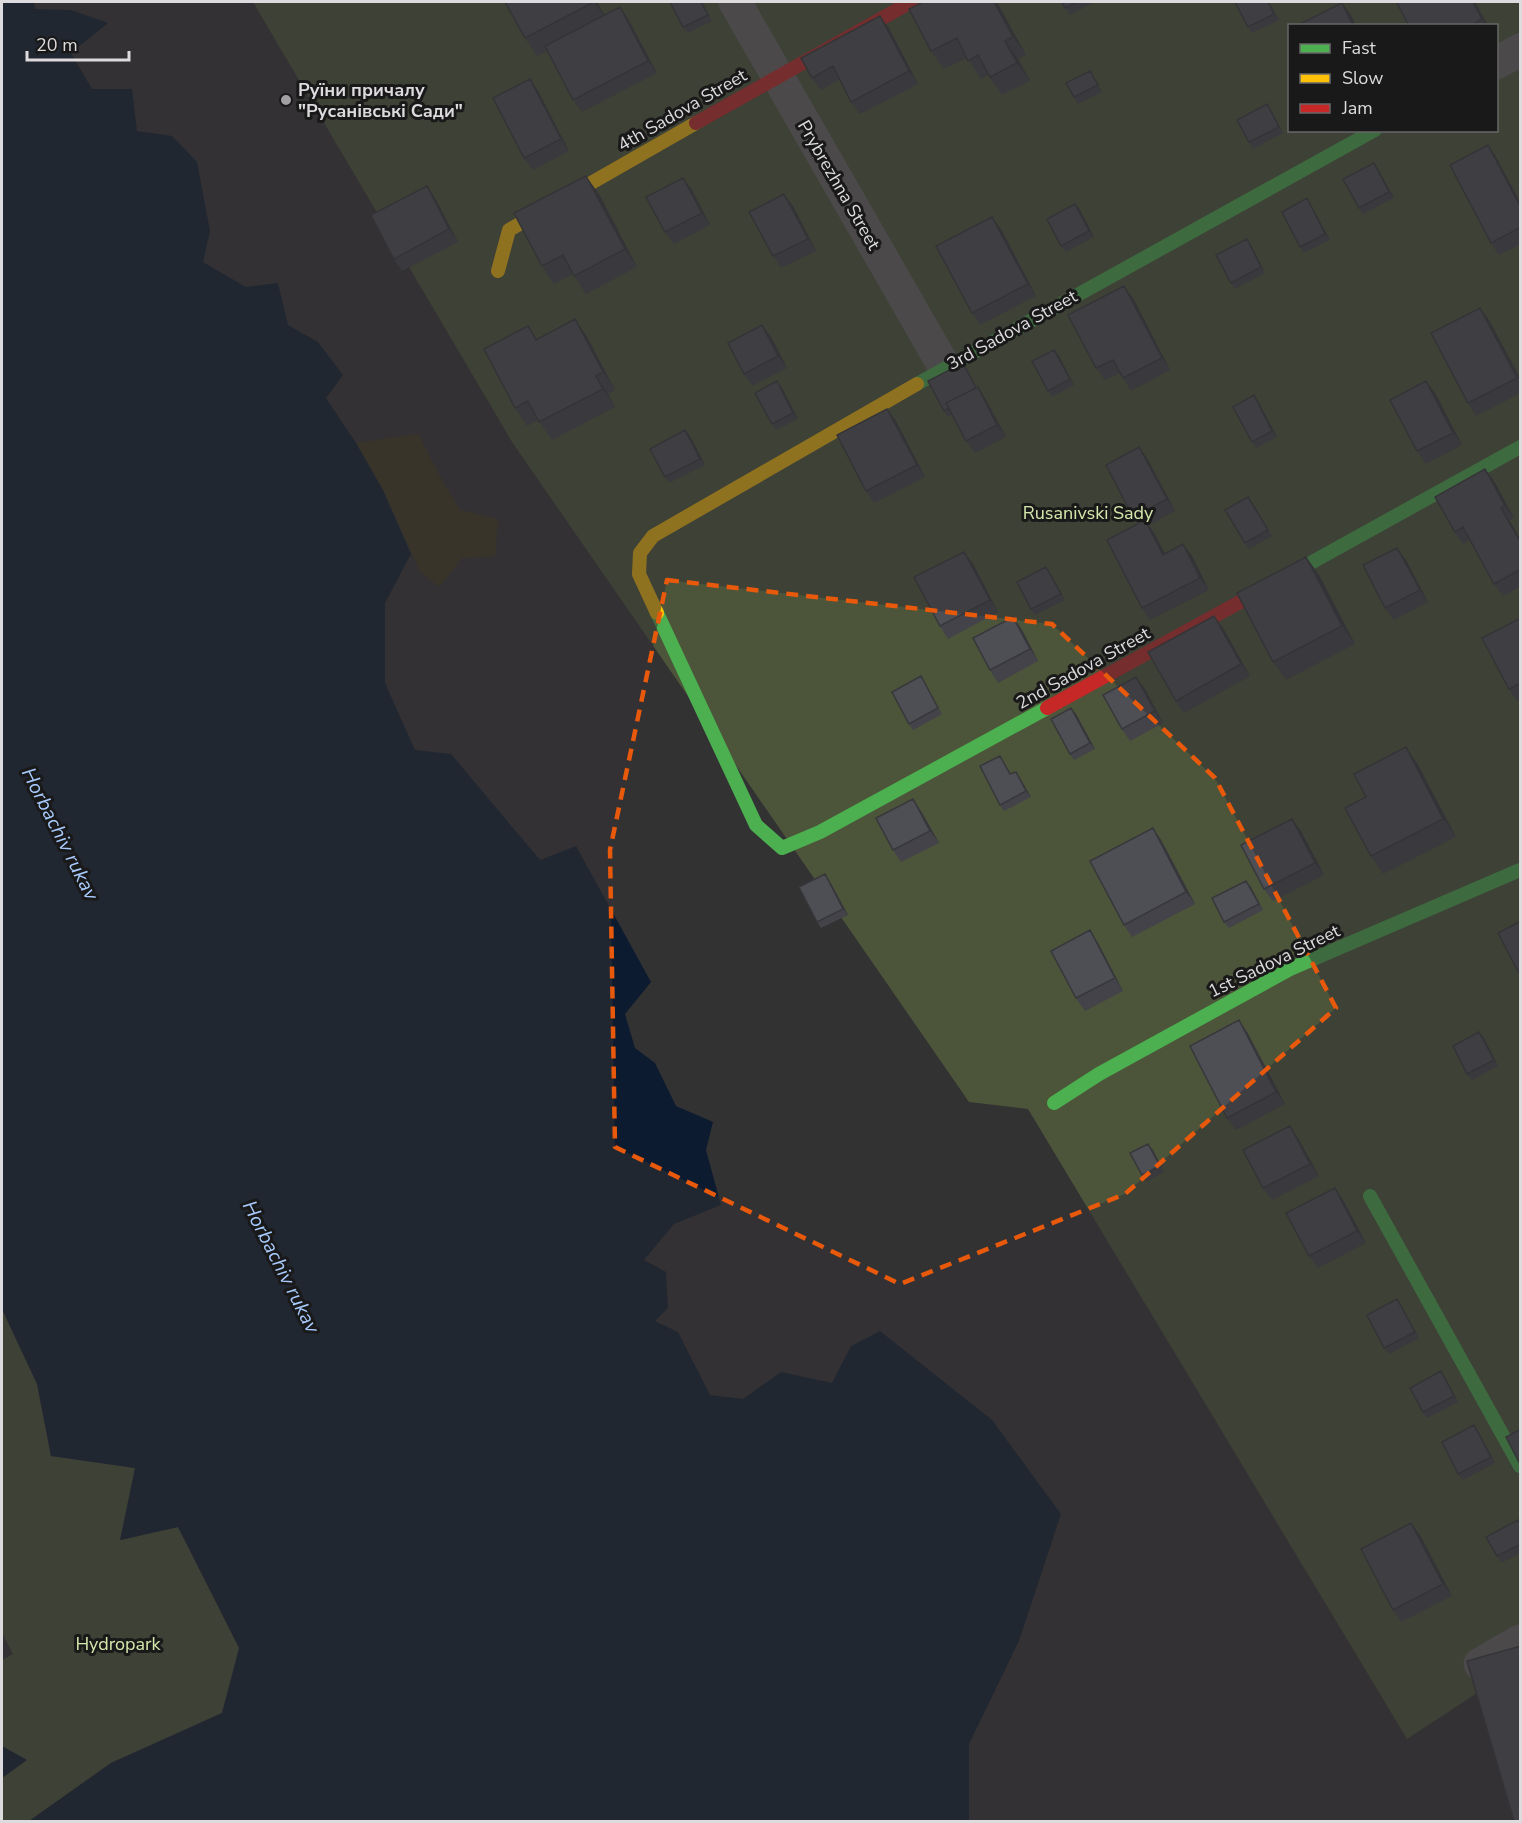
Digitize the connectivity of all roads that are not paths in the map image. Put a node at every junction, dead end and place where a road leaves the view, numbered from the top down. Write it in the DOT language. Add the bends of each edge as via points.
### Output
graph roads {
  1 [pos="735,2"];
  2 [pos="911,2"];
  3 [pos="1521,50"];
  4 [pos="1498,62"];
  5 [pos="777,76"];
  6 [pos="1371,132"];
  7 [pos="498,271"];
  8 [pos="945,368"];
  9 [pos="1521,447"];
  10 [pos="653,536"];
  11 [pos="1521,870"];
  12 [pos="1054,1103"];
  13 [pos="1370,1196"];
  14 [pos="1521,1466"];
  15 [pos="1521,1641"];
  16 [pos="1480,1664"];
  1 -- 5 [label="street, Prybrezhna Street"];
  2 -- 5 [label="street, 4th Sadova Street"];
  3 -- 4 [label="street"];
  5 -- 7 [label="street, 4th Sadova Street" via="509,230"];
  5 -- 8 [label="street, Prybrezhna Street"];
  6 -- 8 [label="street, 3rd Sadova Street"];
  8 -- 10 [label="street, 3rd Sadova Street"];
  9 -- 10 [label="street, 2nd Sadova Street" via="820,832 782,848 756,825 639,574 640,553"];
  11 -- 12 [label="street, 1st Sadova Street" via="1290,969"];
  13 -- 14 [label="street"];
  15 -- 16 [label="street"];
}
